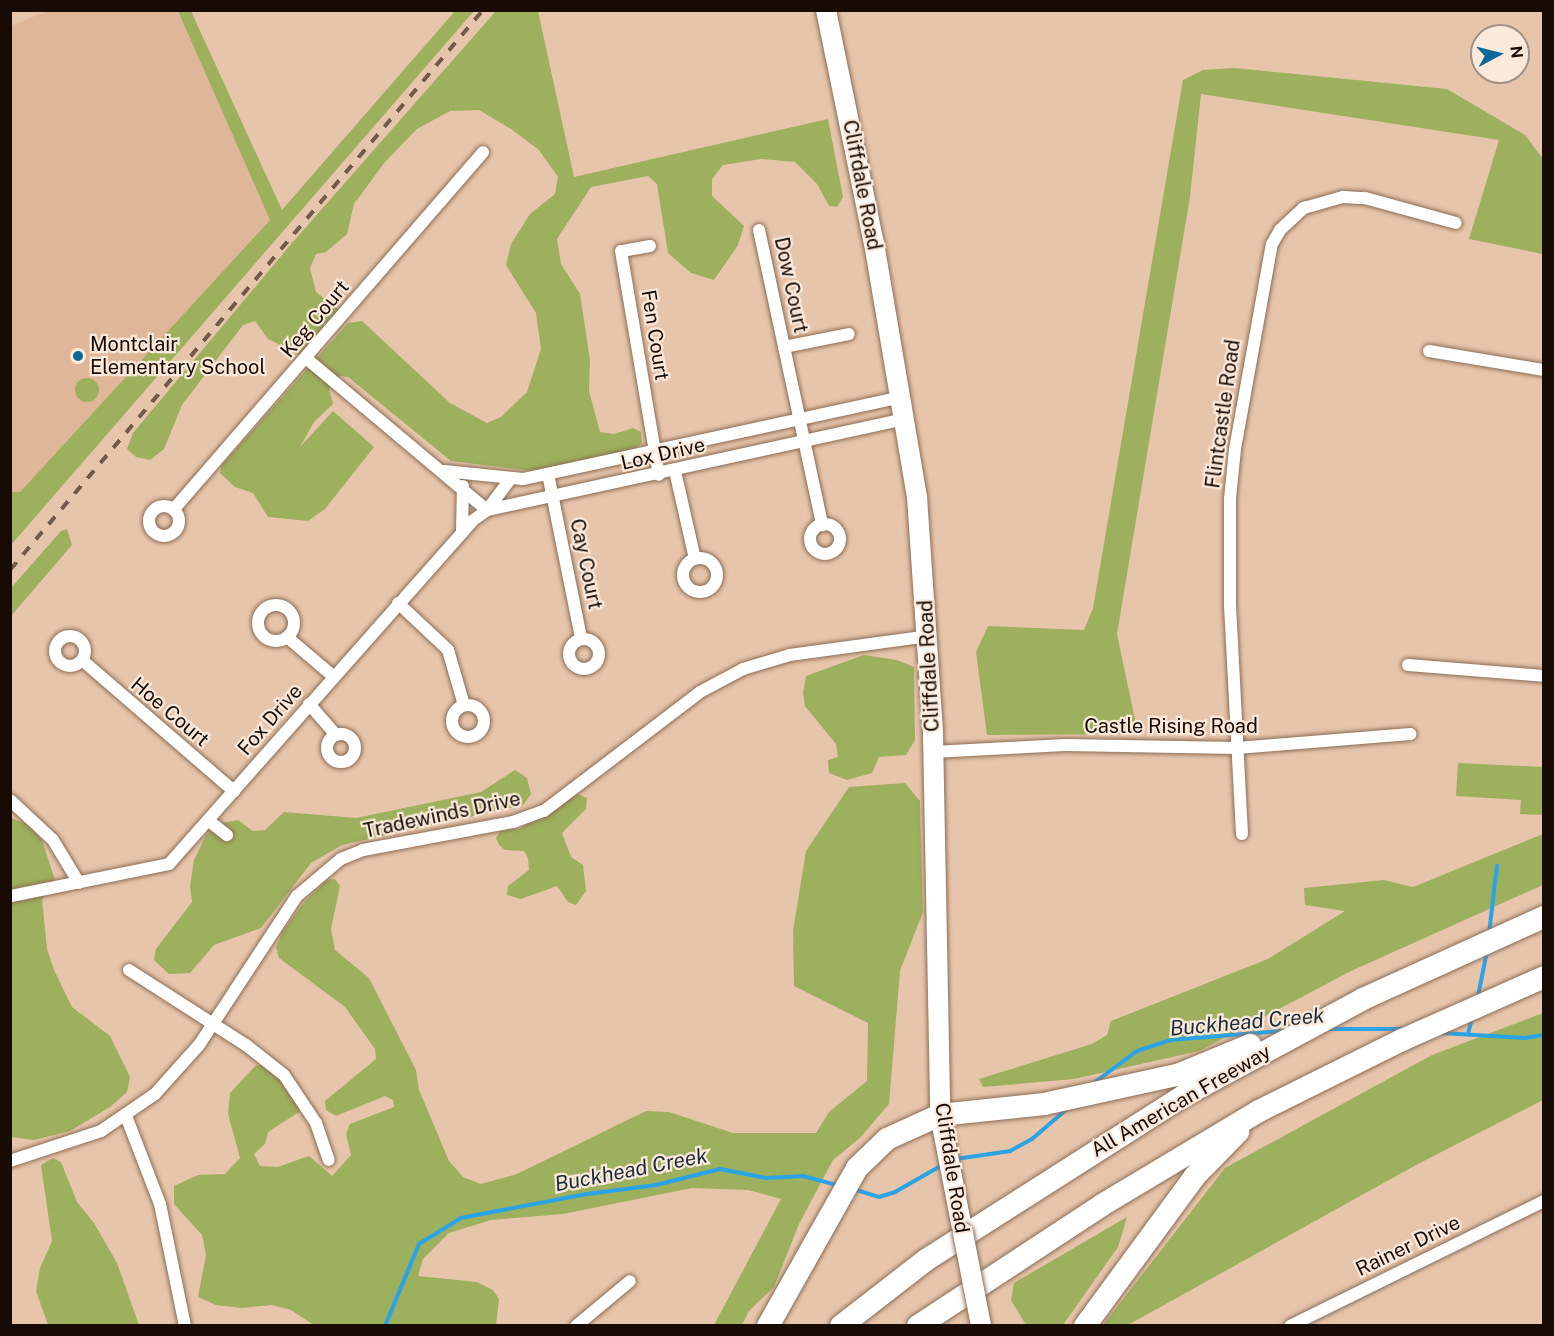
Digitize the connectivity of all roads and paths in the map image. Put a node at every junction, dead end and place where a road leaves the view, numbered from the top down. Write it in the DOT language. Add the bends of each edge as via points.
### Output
graph roads {
  1 [pos="826,10"];
  2 [pos="483,152"];
  3 [pos="1456,223"];
  4 [pos="759,230"];
  5 [pos="650,246"];
  6 [pos="849,334"];
  7 [pos="784,347"];
  8 [pos="1430,351"];
  9 [pos="308,359"];
  10 [pos="1544,370"];
  11 [pos="901,397"];
  12 [pos="905,419"];
  13 [pos="800,420"];
  14 [pos="804,442"];
  15 [pos="654,452"];
  16 [pos="444,471"];
  17 [pos="675,471"];
  18 [pos="548,474"];
  19 [pos="659,475"];
  20 [pos="510,479"];
  21 [pos="463,486"];
  22 [pos="552,498"];
  23 [pos="174,509"];
  24 [pos="488,510"];
  25 [pos="822,525"];
  26 [pos="462,532"];
  27 [pos="694,559"];
  28 [pos="398,603"];
  29 [pos="928,636"];
  30 [pos="287,637"];
  31 [pos="581,638"];
  32 [pos="82,660"];
  33 [pos="1408,665"];
  34 [pos="1544,676"];
  35 [pos="334,677"];
  36 [pos="309,704"];
  37 [pos="464,705"];
  38 [pos="1410,734"];
  39 [pos="336,735"];
  40 [pos="1238,748"];
  41 [pos="933,753"];
  42 [pos="234,792"];
  43 [pos="10,800"];
  44 [pos="209,821"];
  45 [pos="1242,834"];
  46 [pos="227,835"];
  47 [pos="79,883"];
  48 [pos="11,896"];
  49 [pos="1544,917"];
  50 [pos="129,970"];
  51 [pos="1544,976"];
  52 [pos="1363,999"];
  53 [pos="213,1022"];
  54 [pos="1259,1111"];
  55 [pos="940,1115"];
  56 [pos="126,1116"];
  57 [pos="329,1160"];
  58 [pos="10,1161"];
  59 [pos="1544,1202"];
  60 [pos="630,1281"];
  61 [pos="185,1325"];
  62 [pos="192,1326"];
  63 [pos="576,1326"];
  64 [pos="768,1326"];
  65 [pos="841,1326"];
  66 [pos="918,1326"];
  67 [pos="981,1326"];
  68 [pos="1085,1326"];
  69 [pos="1290,1326"];
  1 -- 11 [label="main road, Cliffdale Road"];
  2 -- 9 [label="street, Keg Court"];
  3 -- 40 [label="street, Flintcastle Road" via="1365,198 1343,197 1319,201 1298,213 1272,244 1235,449 1230,499 1229,585"];
  4 -- 7 [label="street, Dow Court"];
  5 -- 15 [label="street, Fen Court" via="621,252"];
  6 -- 7 [label="street, Dow Court"];
  7 -- 13 [label="street, Dow Court"];
  8 -- 10 [label="street"];
  9 -- 16 [label="street"];
  9 -- 23 [label="street, Keg Court"];
  11 -- 12 [label="main road, Cliffdale Road"];
  11 -- 13 [label="street, Lox Drive"];
  12 -- 14 [label="street, Lox Drive"];
  12 -- 29 [label="main road, Cliffdale Road"];
  13 -- 14 [label="street, Dow Court"];
  13 -- 15 [label="street, Lox Drive"];
  14 -- 17 [label="street, Lox Drive"];
  14 -- 25 [label="street, Dow Court"];
  15 -- 18 [label="street, Lox Drive"];
  15 -- 19 [label="street"];
  16 -- 20 [label="street, Lox Drive"];
  16 -- 21 [label="street"];
  17 -- 19 [label="street, Lox Drive"];
  17 -- 27 [label="street"];
  18 -- 20 [label="street, Lox Drive"];
  18 -- 22 [label="street, Cay Court"];
  19 -- 22 [label="street, Lox Drive"];
  20 -- 24 [label="street, Fox Drive"];
  21 -- 24 [label="street"];
  21 -- 26 [label="street"];
  22 -- 24 [label="street, Lox Drive"];
  22 -- 31 [label="street, Cay Court"];
  24 -- 26 [label="street, Fox Drive"];
  26 -- 28 [label="street, Fox Drive"];
  28 -- 35 [label="street, Fox Drive"];
  28 -- 37 [label="street" via="448,650"];
  29 -- 41 [label="main road, Cliffdale Road"];
  29 -- 53 [label="street, Tradewinds Drive" via="790,655 743,669 700,692 544,811 513,822 363,850 341,860 297,896"];
  30 -- 35 [label="street"];
  32 -- 42 [label="street, Hoe Court"];
  33 -- 34 [label="street"];
  35 -- 36 [label="street, Fox Drive"];
  36 -- 39 [label="street"];
  36 -- 42 [label="street, Fox Drive"];
  38 -- 40 [label="street, Castle Rising Road"];
  40 -- 41 [label="street, Castle Rising Road" via="1065,746"];
  40 -- 45 [label="street, Flintcastle Road"];
  41 -- 55 [label="main road, Cliffdale Road"];
  42 -- 44 [label="street, Fox Drive"];
  43 -- 47 [label="street" via="53,840"];
  44 -- 46 [label="street"];
  44 -- 47 [label="street, Fox Drive" via="169,864"];
  47 -- 48 [label="street, Fox Drive"];
  49 -- 52 [label="highway, All American Freeway"];
  50 -- 53 [label="street"];
  51 -- 54 [label="highway"];
  52 -- 55 [label="highway" via="1180,1074 1044,1104"];
  52 -- 65 [label="highway, All American Freeway" via="1137,1124 926,1260"];
  53 -- 56 [label="street, Tradewinds Drive" via="173,1077"];
  53 -- 57 [label="street" via="266,1059 295,1087 316,1123"];
  54 -- 66 [label="highway" via="1102,1204"];
  54 -- 68 [label="highway" via="1195,1176"];
  55 -- 64 [label="highway" via="887,1139 857,1168"];
  55 -- 67 [label="main road, Cliffdale Road, bridge"];
  56 -- 58 [label="street, Tradewinds Drive" via="71,1144"];
  56 -- 61 [label="street" via="163,1214"];
  59 -- 69 [label="street, Rainer Drive"];
  60 -- 63 [label="street"];
  61 -- 62 [label="street"];
}
